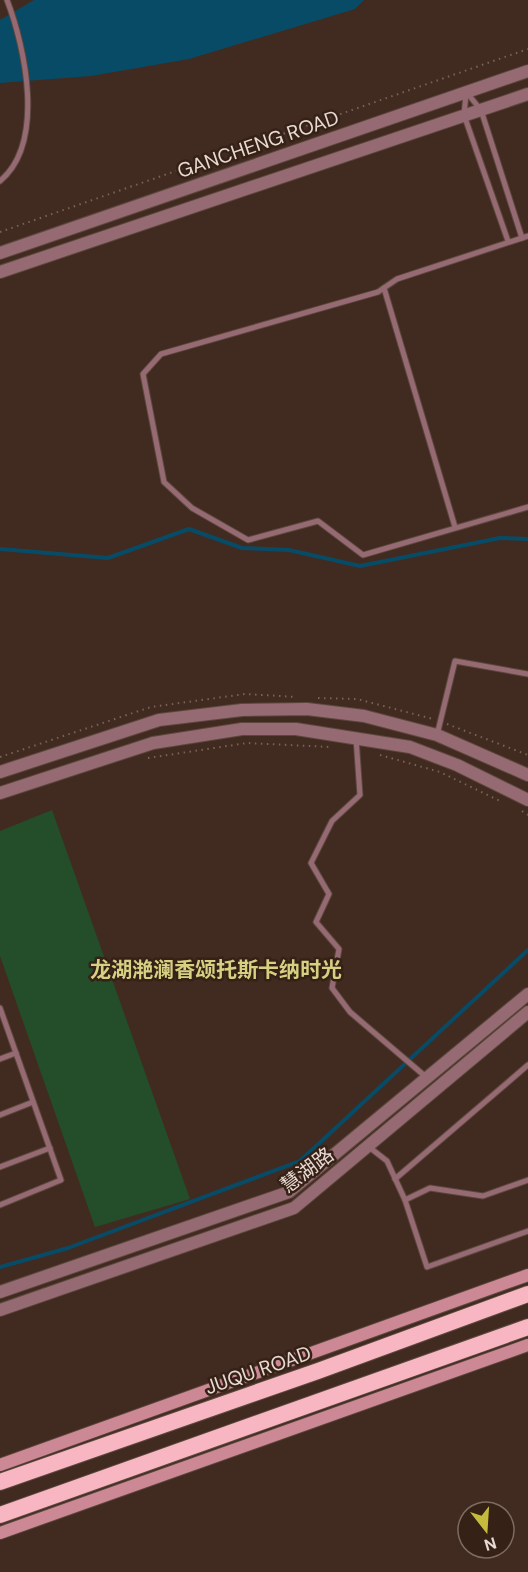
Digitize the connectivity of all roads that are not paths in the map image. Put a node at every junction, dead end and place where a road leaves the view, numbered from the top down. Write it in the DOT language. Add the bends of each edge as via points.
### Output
graph roads {
  1 [pos="7,0"];
  2 [pos="528,71"];
  3 [pos="466,92"];
  4 [pos="528,94"];
  5 [pos="481,110"];
  6 [pos="464,115"];
  7 [pos="0,181"];
  8 [pos="525,237"];
  9 [pos="508,241"];
  10 [pos="0,253"];
  11 [pos="0,272"];
  12 [pos="384,288"];
  13 [pos="528,507"];
  14 [pos="456,526"];
  15 [pos="528,674"];
  16 [pos="437,735"];
  17 [pos="356,738"];
  18 [pos="0,772"];
  19 [pos="528,775"];
  20 [pos="0,793"];
  21 [pos="528,800"];
  22 [pos="528,994"];
  23 [pos="0,1008"];
  24 [pos="528,1012"];
  25 [pos="16,1053"];
  26 [pos="0,1059"];
  27 [pos="528,1065"];
  28 [pos="426,1077"];
  29 [pos="33,1102"];
  30 [pos="0,1115"];
  31 [pos="369,1147"];
  32 [pos="50,1148"];
  33 [pos="0,1167"];
  34 [pos="395,1179"];
  35 [pos="528,1180"];
  36 [pos="405,1200"];
  37 [pos="0,1205"];
  38 [pos="528,1231"];
  39 [pos="528,1275"];
  40 [pos="0,1292"];
  41 [pos="528,1294"];
  42 [pos="0,1311"];
  43 [pos="523,1329"];
  44 [pos="528,1345"];
  45 [pos="489,1359"];
  46 [pos="0,1465"];
  47 [pos="0,1482"];
  48 [pos="0,1515"];
  49 [pos="0,1533"];
  1 -- 7 [label="lane" via="22,50 28,110 24,137"];
  2 -- 3 [label="street, GANCHENG ROAD"];
  3 -- 5 [label="lane"];
  3 -- 6 [label="lane"];
  3 -- 10 [label="street, GANCHENG ROAD"];
  4 -- 5 [label="street, GANCHENG ROAD"];
  5 -- 6 [label="street, GANCHENG ROAD"];
  5 -- 8 [label="lane"];
  6 -- 9 [label="lane"];
  6 -- 11 [label="street, GANCHENG ROAD"];
  8 -- 9 [label="lane"];
  9 -- 12 [label="lane" via="397,279"];
  12 -- 14 [label="lane"];
  12 -- 14 [label="lane" via="161,354 143,374 164,482 192,508 248,540 318,521 363,555"];
  13 -- 14 [label="lane"];
  15 -- 16 [label="lane" via="455,661"];
  16 -- 18 [label="street" via="364,716 307,709 242,710 159,720"];
  16 -- 19 [label="street"];
  17 -- 20 [label="street" via="296,729 242,729 153,743"];
  17 -- 21 [label="street" via="410,747"];
  17 -- 28 [label="lane" via="360,795 332,821 311,863 329,894 316,922 339,949 332,988 350,1012"];
  22 -- 28 [label="street, 慧湖路"];
  23 -- 25 [label="lane"];
  24 -- 31 [label="street, 慧湖路"];
  25 -- 26 [label="lane"];
  25 -- 29 [label="lane"];
  27 -- 34 [label="lane"];
  28 -- 40 [label="street, 慧湖路" via="289,1192"];
  29 -- 30 [label="lane"];
  29 -- 32 [label="lane"];
  31 -- 34 [label="lane" via="387,1161"];
  31 -- 42 [label="street, 慧湖路" via="294,1208"];
  32 -- 33 [label="lane"];
  32 -- 37 [label="lane" via="61,1180"];
  34 -- 36 [label="lane"];
  35 -- 36 [label="lane" via="483,1196 430,1188"];
  36 -- 38 [label="lane" via="427,1267"];
  39 -- 46 [label="main road"];
  41 -- 47 [label="highway, JUQU ROAD"];
  43 -- 45 [label="main road"];
  43 -- 48 [label="highway"];
  44 -- 45 [label="main road"];
  45 -- 49 [label="main road"];
}
